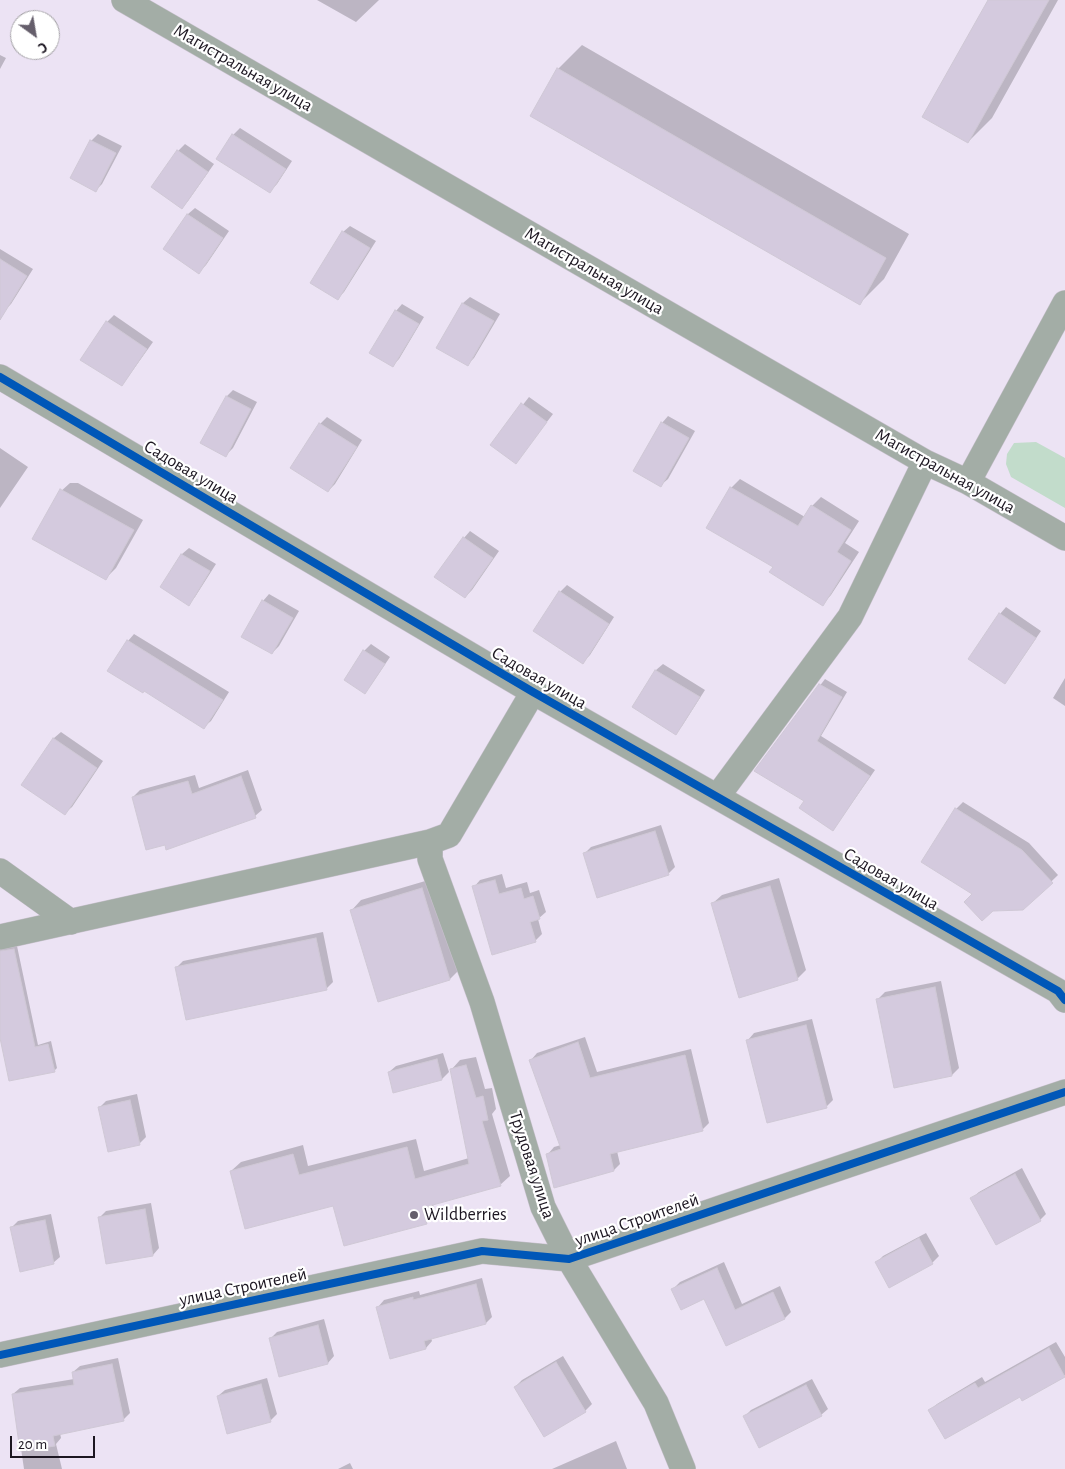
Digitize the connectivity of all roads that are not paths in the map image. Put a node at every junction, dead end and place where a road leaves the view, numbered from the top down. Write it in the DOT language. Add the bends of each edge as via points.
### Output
graph roads {
  1 [pos="124,0"];
  2 [pos="1065,303"];
  3 [pos="0,377"];
  4 [pos="925,462"];
  5 [pos="968,482"];
  6 [pos="1065,538"];
  7 [pos="533,692"];
  8 [pos="716,797"];
  9 [pos="430,842"];
  10 [pos="0,871"];
  11 [pos="71,922"];
  12 [pos="0,937"];
  13 [pos="1065,1000"];
  14 [pos="1065,1092"];
  15 [pos="569,1259"];
  16 [pos="0,1355"];
  17 [pos="683,1469"];
  1 -- 4 [label="street, Магистральная улица"];
  2 -- 5 [label="street"];
  3 -- 7 [label="street, Садовая улица"];
  4 -- 5 [label="street, Магистральная улица"];
  4 -- 8 [label="street" via="850,617"];
  5 -- 6 [label="street, Магистральная улица"];
  7 -- 8 [label="street, Садовая улица"];
  7 -- 9 [label="street" via="449,835"];
  8 -- 13 [label="street, Садовая улица" via="1058,991"];
  9 -- 11 [label="street"];
  9 -- 15 [label="street, Трудовая улица" via="430,859 482,1002 543,1207"];
  10 -- 11 [label="street"];
  11 -- 12 [label="street"];
  14 -- 15 [label="street, улица Строителей"];
  15 -- 16 [label="street, улица Строителей" via="482,1251"];
  15 -- 17 [label="street, Трудовая улица" via="656,1403"];
}
